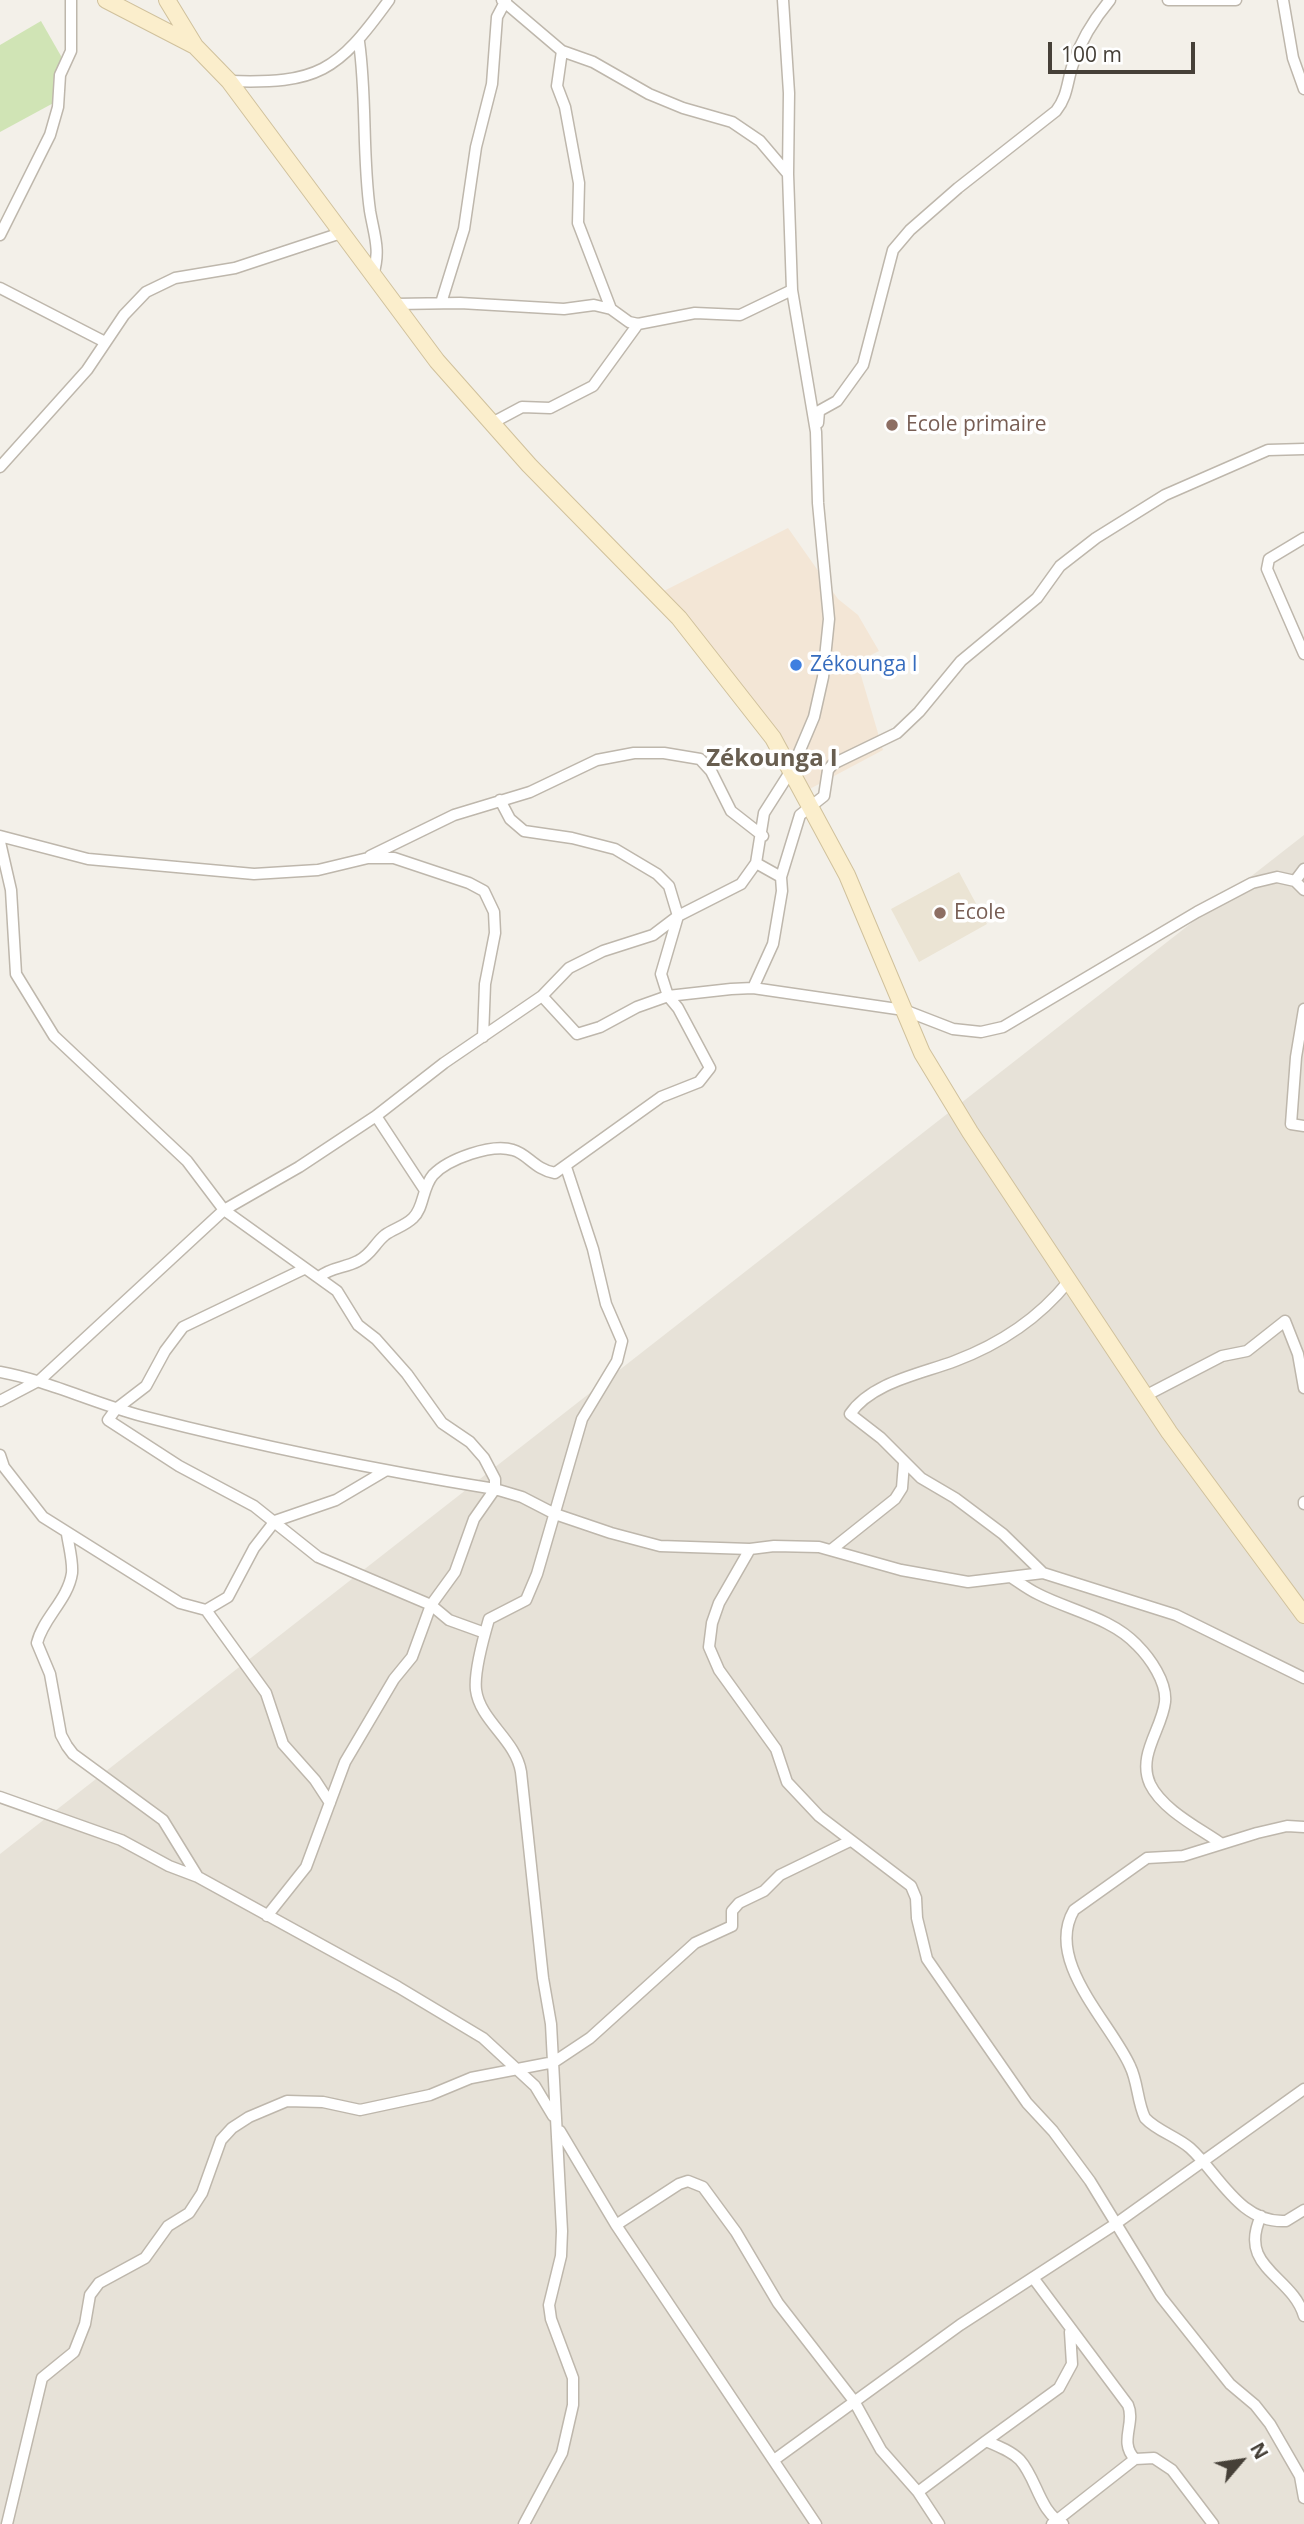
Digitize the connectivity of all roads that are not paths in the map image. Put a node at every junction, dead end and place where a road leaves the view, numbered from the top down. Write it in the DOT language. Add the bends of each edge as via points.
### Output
graph roads {
  1 [pos="71,0"];
  2 [pos="106,0"];
  3 [pos="167,0"];
  4 [pos="389,0"];
  5 [pos="783,0"];
  6 [pos="1110,0"];
  7 [pos="1168,0"];
  8 [pos="1236,0"];
  9 [pos="1283,0"];
  10 [pos="505,1"];
  11 [pos="359,41"];
  12 [pos="195,46"];
  13 [pos="562,51"];
  14 [pos="229,81"];
  15 [pos="1304,89"];
  16 [pos="788,174"];
  17 [pos="341,233"];
  18 [pos="0,235"];
  19 [pos="373,275"];
  20 [pos="0,288"];
  21 [pos="792,290"];
  22 [pos="441,303"];
  23 [pos="395,304"];
  24 [pos="611,309"];
  25 [pos="638,324"];
  26 [pos="105,342"];
  27 [pos="492,423"];
  28 [pos="816,432"];
  29 [pos="1304,449"];
  30 [pos="0,467"];
  31 [pos="1304,538"];
  32 [pos="1304,654"];
  33 [pos="792,769"];
  34 [pos="500,800"];
  35 [pos="810,804"];
  36 [pos="0,836"];
  37 [pos="763,836"];
  38 [pos="0,842"];
  39 [pos="368,858"];
  40 [pos="757,863"];
  41 [pos="1304,869"];
  42 [pos="781,877"];
  43 [pos="1300,885"];
  44 [pos="678,916"];
  45 [pos="753,988"];
  46 [pos="542,996"];
  47 [pos="668,996"];
  48 [pos="1304,1009"];
  49 [pos="904,1010"];
  50 [pos="482,1037"];
  51 [pos="376,1116"];
  52 [pos="1304,1126"];
  53 [pos="566,1167"];
  54 [pos="424,1189"];
  55 [pos="224,1210"];
  56 [pos="304,1269"];
  57 [pos="318,1277"];
  58 [pos="1069,1282"];
  59 [pos="0,1373"];
  60 [pos="40,1380"];
  61 [pos="1304,1388"];
  62 [pos="1145,1396"];
  63 [pos="0,1401"];
  64 [pos="116,1409"];
  65 [pos="0,1455"];
  66 [pos="904,1463"];
  67 [pos="385,1471"];
  68 [pos="495,1489"];
  69 [pos="555,1514"];
  70 [pos="275,1521"];
  71 [pos="67,1534"];
  72 [pos="750,1549"];
  73 [pos="831,1550"];
  74 [pos="1043,1573"];
  75 [pos="1011,1577"];
  76 [pos="432,1605"];
  77 [pos="206,1610"];
  78 [pos="1304,1615"];
  79 [pos="485,1633"];
  80 [pos="1304,1678"];
  81 [pos="0,1797"];
  82 [pos="330,1803"];
  83 [pos="1304,1827"];
  84 [pos="850,1841"];
  85 [pos="1219,1842"];
  86 [pos="198,1877"];
  87 [pos="267,1916"];
  88 [pos="554,2062"];
  89 [pos="519,2069"];
  90 [pos="1304,2089"];
  91 [pos="556,2122"];
  92 [pos="1202,2161"];
  93 [pos="1304,2210"];
  94 [pos="1261,2216"];
  95 [pos="615,2225"];
  96 [pos="1114,2225"];
  97 [pos="1034,2279"];
  98 [pos="1304,2316"];
  99 [pos="1070,2331"];
  100 [pos="854,2401"];
  101 [pos="986,2441"];
  102 [pos="774,2459"];
  103 [pos="1135,2459"];
  104 [pos="918,2493"];
  105 [pos="1304,2498"];
  106 [pos="1057,2523"];
  107 [pos="1212,2523"];
  108 [pos="7,2524"];
  109 [pos="524,2524"];
  110 [pos="816,2524"];
  111 [pos="939,2524"];
  112 [pos="1224,2524"];
  1 -- 18 [label="street" via="71,51 60,75 50,135"];
  2 -- 12 [label="street"];
  3 -- 12 [label="street"];
  4 -- 11 [label="street"];
  5 -- 16 [label="street"];
  6 -- 28 [label="street" via="1086,32 1072,65 1065,100 1056,111 958,188 893,250 863,365 837,401 820,411"];
  7 -- 8 [label="street"];
  9 -- 15 [label="street" via="1293,58"];
  10 -- 13 [label="street"];
  10 -- 22 [label="street" via="496,17 492,84 476,147 464,229"];
  11 -- 14 [label="street" via="321,70 302,78"];
  11 -- 19 [label="street" via="370,208 379,248"];
  12 -- 14 [label="street"];
  13 -- 16 [label="street" via="593,62 649,94 732,122 760,141"];
  13 -- 24 [label="street" via="556,86 565,107 579,183 578,223"];
  14 -- 17 [label="street"];
  16 -- 21 [label="street"];
  17 -- 19 [label="street"];
  17 -- 26 [label="street" via="235,268 175,278 146,292"];
  19 -- 23 [label="street"];
  20 -- 26 [label="street"];
  21 -- 25 [label="street" via="740,315 695,313"];
  21 -- 28 [label="street"];
  22 -- 23 [label="street"];
  22 -- 24 [label="street"];
  23 -- 27 [label="street"];
  24 -- 25 [label="street"];
  25 -- 27 [label="street" via="593,386 550,408 522,407"];
  26 -- 30 [label="street" via="87,370"];
  27 -- 33 [label="street" via="679,618 760,720"];
  28 -- 33 [label="street" via="829,619 814,717"];
  29 -- 35 [label="street" via="1268,450 1165,495 1096,538 1060,566 1037,598 961,661 897,733 833,764 824,796"];
  31 -- 32 [label="street" via="1269,559 1267,569"];
  33 -- 35 [label="street"];
  33 -- 37 [label="street" via="764,813"];
  34 -- 37 [label="street" via="550,785 597,761 634,753 690,755 711,771 731,811"];
  34 -- 39 [label="street" via="454,814"];
  34 -- 44 [label="street" via="510,819 524,831 606,847 646,866 669,886"];
  35 -- 42 [label="street" via="800,815"];
  35 -- 49 [label="street" via="847,874"];
  36 -- 39 [label="street" via="88,859 254,874 318,870"];
  37 -- 40 [label="street"];
  38 -- 55 [label="street" via="11,890 16,974 33,1006 54,1036 187,1161"];
  39 -- 50 [label="street" via="420,864 484,891 494,912 495,933 485,984"];
  40 -- 42 [label="street"];
  40 -- 44 [label="street" via="741,884"];
  41 -- 43 [label="street"];
  42 -- 45 [label="street" via="773,944"];
  43 -- 49 [label="street" via="1277,877 1252,884 1003,1027 981,1032 953,1029"];
  44 -- 46 [label="street" via="653,935 603,950 569,968"];
  44 -- 47 [label="street" via="661,974"];
  45 -- 47 [label="street"];
  45 -- 49 [label="street"];
  46 -- 47 [label="street" via="577,1034"];
  46 -- 50 [label="street"];
  47 -- 53 [label="street" via="710,1068 705,1077 661,1097 578,1153"];
  48 -- 52 [label="street" via="1291,1124"];
  49 -- 58 [label="street" via="922,1053 963,1121"];
  50 -- 51 [label="street"];
  51 -- 54 [label="street"];
  51 -- 55 [label="street"];
  53 -- 54 [label="street" via="555,1173 545,1171 515,1150 484,1150 446,1164"];
  53 -- 69 [label="street" via="606,1304 622,1341 617,1361 582,1419"];
  54 -- 57 [label="street" via="411,1220 385,1235 366,1256"];
  55 -- 56 [label="street"];
  55 -- 60 [label="street"];
  56 -- 57 [label="street"];
  56 -- 64 [label="street" via="183,1328 146,1386"];
  57 -- 68 [label="street" via="337,1291 358,1325 407,1374 442,1423 484,1458 493,1472"];
  58 -- 62 [label="street"];
  58 -- 66 [label="street" via="1047,1307 1014,1332 902,1379 853,1409 850,1414"];
  59 -- 60 [label="street"];
  60 -- 63 [label="street"];
  60 -- 64 [label="street"];
  61 -- 62 [label="street" via="1298,1354 1285,1321 1247,1351 1222,1356"];
  62 -- 78 [label="street"];
  64 -- 67 [label="street"];
  64 -- 70 [label="street" via="108,1420 114,1426"];
  65 -- 71 [label="street" via="36,1509"];
  66 -- 73 [label="street" via="902,1488 895,1499"];
  66 -- 74 [label="street" via="1003,1534"];
  67 -- 68 [label="street"];
  67 -- 70 [label="street" via="336,1500"];
  68 -- 69 [label="street"];
  68 -- 76 [label="street" via="474,1519 455,1572"];
  69 -- 72 [label="street" via="660,1546"];
  69 -- 79 [label="street" via="526,1600 489,1619"];
  70 -- 76 [label="street" via="318,1557"];
  70 -- 77 [label="street" via="254,1548 228,1597"];
  71 -- 77 [label="street" via="180,1603"];
  71 -- 86 [label="street" via="72,1573 37,1643 50,1674 61,1735 73,1754 163,1820"];
  72 -- 73 [label="street" via="794,1545"];
  72 -- 84 [label="street" via="719,1603 709,1647 719,1670 776,1749 788,1782"];
  73 -- 75 [label="street" via="946,1579"];
  74 -- 75 [label="street"];
  74 -- 80 [label="street" via="1176,1615"];
  75 -- 85 [label="street" via="1039,1595 1105,1624 1135,1642 1148,1657 1165,1702 1148,1753 1150,1784 1165,1802"];
  76 -- 79 [label="street" via="449,1620"];
  76 -- 82 [label="street" via="412,1657 358,1736"];
  77 -- 82 [label="street" via="266,1693 283,1744"];
  79 -- 88 [label="street" via="476,1689 520,1762"];
  81 -- 86 [label="street" via="121,1840"];
  82 -- 87 [label="street" via="306,1867"];
  83 -- 85 [label="street" via="1287,1826"];
  84 -- 88 [label="street" via="780,1875 764,1891 739,1903 732,1911 732,1926 695,1943 590,2038"];
  84 -- 96 [label="street" via="911,1886 927,1959 1027,2103 1090,2181"];
  85 -- 92 [label="street" via="1183,1856 1147,1858 1133,1866 1074,1910 1066,1937 1086,1997 1131,2067 1145,2118"];
  86 -- 87 [label="street"];
  87 -- 89 [label="street" via="444,2013"];
  88 -- 89 [label="street"];
  88 -- 91 [label="street"];
  89 -- 91 [label="street"];
  89 -- 108 [label="street" via="360,2110 287,2101 232,2129 221,2140 197,2204 168,2226 145,2258 99,2283 87,2301 85,2324 74,2352 42,2378"];
  90 -- 92 [label="street"];
  91 -- 95 [label="street"];
  91 -- 109 [label="street" via="562,2231 549,2312 573,2378 573,2396 562,2453"];
  92 -- 94 [label="street" via="1233,2198"];
  92 -- 96 [label="street"];
  93 -- 94 [label="street" via="1286,2221"];
  94 -- 98 [label="street" via="1254,2232 1256,2251"];
  95 -- 100 [label="street" via="678,2184 688,2181 703,2187 778,2304"];
  95 -- 102 [label="street"];
  96 -- 97 [label="street"];
  96 -- 105 [label="street" via="1181,2325 1270,2424 1300,2476"];
  97 -- 99 [label="street"];
  97 -- 100 [label="street"];
  99 -- 101 [label="street" via="1072,2364 1059,2388"];
  99 -- 103 [label="street" via="1128,2405 1126,2440"];
  100 -- 102 [label="street"];
  100 -- 104 [label="street" via="881,2450"];
  101 -- 104 [label="street"];
  101 -- 106 [label="street" via="1021,2461"];
  102 -- 110 [label="street"];
  103 -- 106 [label="street"];
  103 -- 107 [label="street" via="1154,2458 1172,2470"];
  104 -- 111 [label="street"];
  107 -- 112 [label="street"];
}
